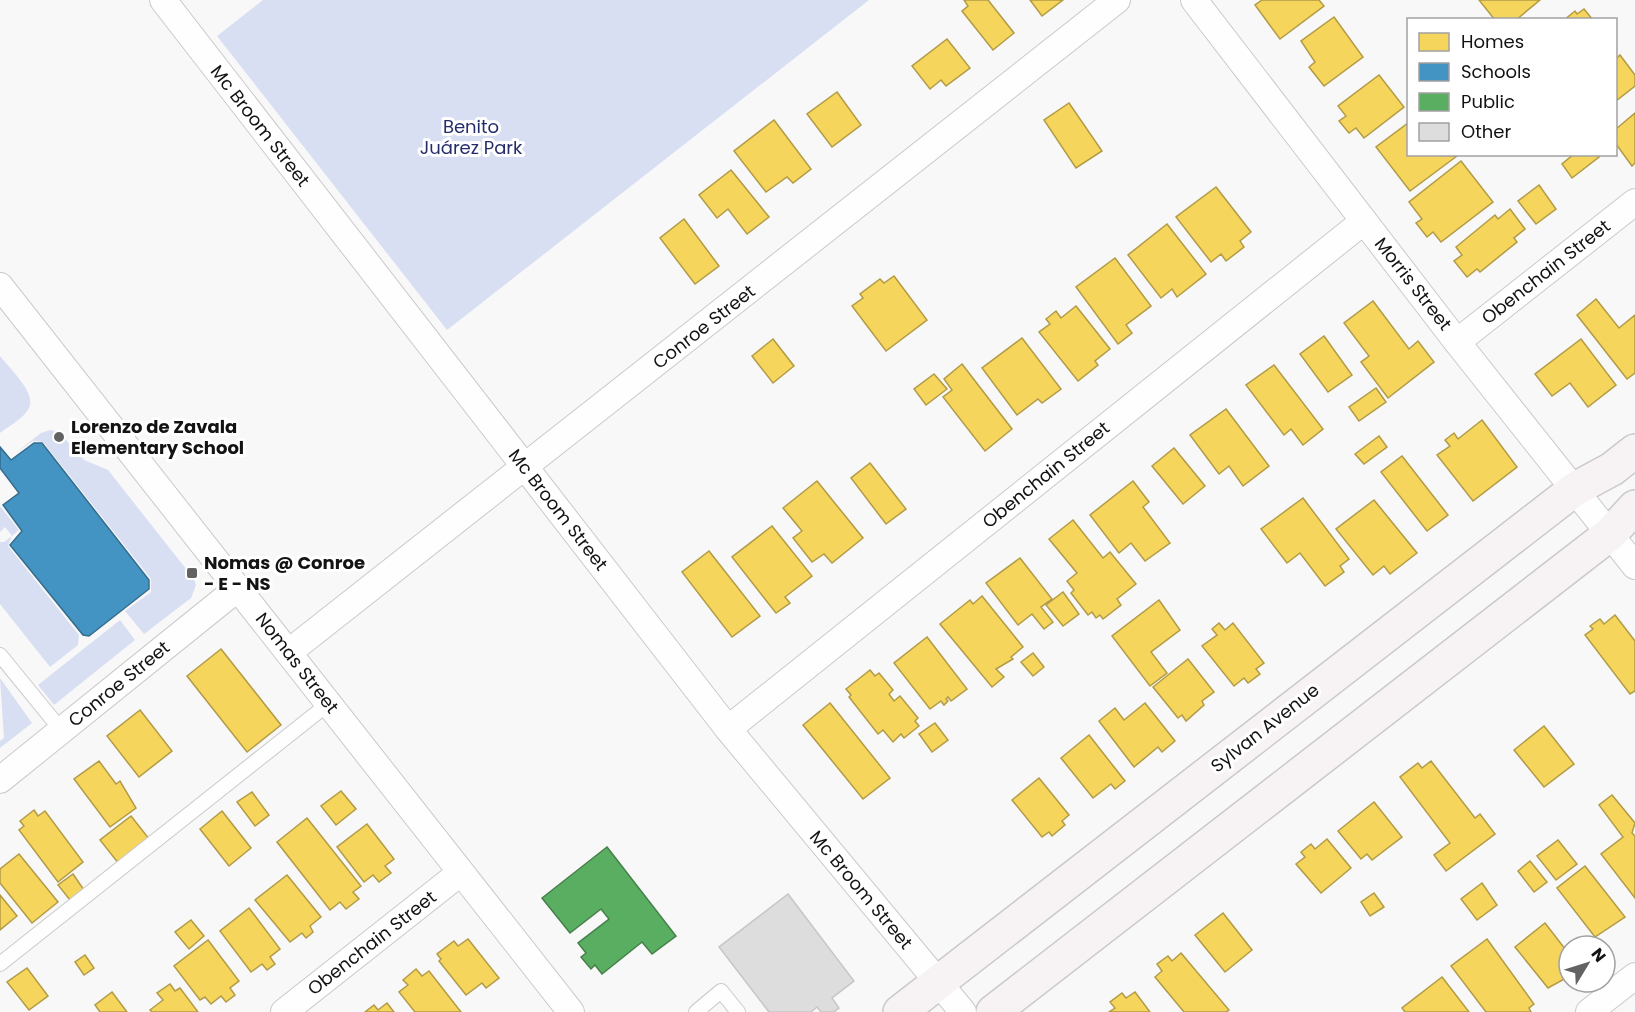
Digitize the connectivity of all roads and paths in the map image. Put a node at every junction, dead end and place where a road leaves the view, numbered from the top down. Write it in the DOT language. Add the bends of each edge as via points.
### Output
graph roads {
  1 [pos="162,0"];
  2 [pos="1117,0"];
  3 [pos="1194,0"];
  4 [pos="1635,202"];
  5 [pos="1364,221"];
  6 [pos="0,286"];
  7 [pos="1457,342"];
  8 [pos="1635,451"];
  9 [pos="525,468"];
  10 [pos="1575,489"];
  11 [pos="1635,507"];
  12 [pos="1610,534"];
  13 [pos="1635,566"];
  14 [pos="238,588"];
  15 [pos="289,652"];
  16 [pos="0,655"];
  17 [pos="328,704"];
  18 [pos="728,729"];
  19 [pos="62,731"];
  20 [pos="0,780"];
  21 [pos="460,873"];
  22 [pos="0,964"];
  23 [pos="1635,976"];
  24 [pos="937,982"];
  25 [pos="284,1012"];
  26 [pos="571,1012"];
  27 [pos="696,1012"];
  28 [pos="738,1012"];
  29 [pos="900,1012"];
  30 [pos="963,1012"];
  31 [pos="993,1012"];
  32 [pos="1589,1012"];
  1 -- 9 [label="street, Mc Broom Street"];
  2 -- 9 [label="street, Conroe Street"];
  3 -- 5 [label="street, Morris Street"];
  4 -- 7 [label="street, Obenchain Street"];
  5 -- 7 [label="street, Morris Street"];
  5 -- 18 [label="street, Obenchain Street"];
  6 -- 14 [label="street, Nomas Street"];
  7 -- 10 [label="street, Morris Street"];
  8 -- 10 [label="main road, Sylvan Avenue"];
  9 -- 15 [label="street, Conroe Street"];
  9 -- 18 [label="street, Mc Broom Street"];
  10 -- 12 [label="street, Morris Street"];
  10 -- 24 [label="main road, Sylvan Avenue"];
  11 -- 12 [label="main road"];
  12 -- 13 [label="street, Morris Street"];
  12 -- 31 [label="main road"];
  14 -- 15 [label="street, Nomas Street"];
  14 -- 19 [label="street, Conroe Street"];
  15 -- 17 [label="street, Nomas Street"];
  16 -- 19 [label="lane"];
  17 -- 21 [label="street, Nomas Street"];
  17 -- 22 [label="lane"];
  18 -- 24 [label="street, Mc Broom Street"];
  19 -- 20 [label="street, Conroe Street"];
  21 -- 25 [label="street, Obenchain Street"];
  21 -- 26 [label="street, Nomas Street"];
  23 -- 32 [label="street"];
  24 -- 29 [label="main road, Sylvan Avenue"];
  24 -- 30 [label="street, Mc Broom Street"];
  27 -- 28 [label="lane" via="721,991"];
}
